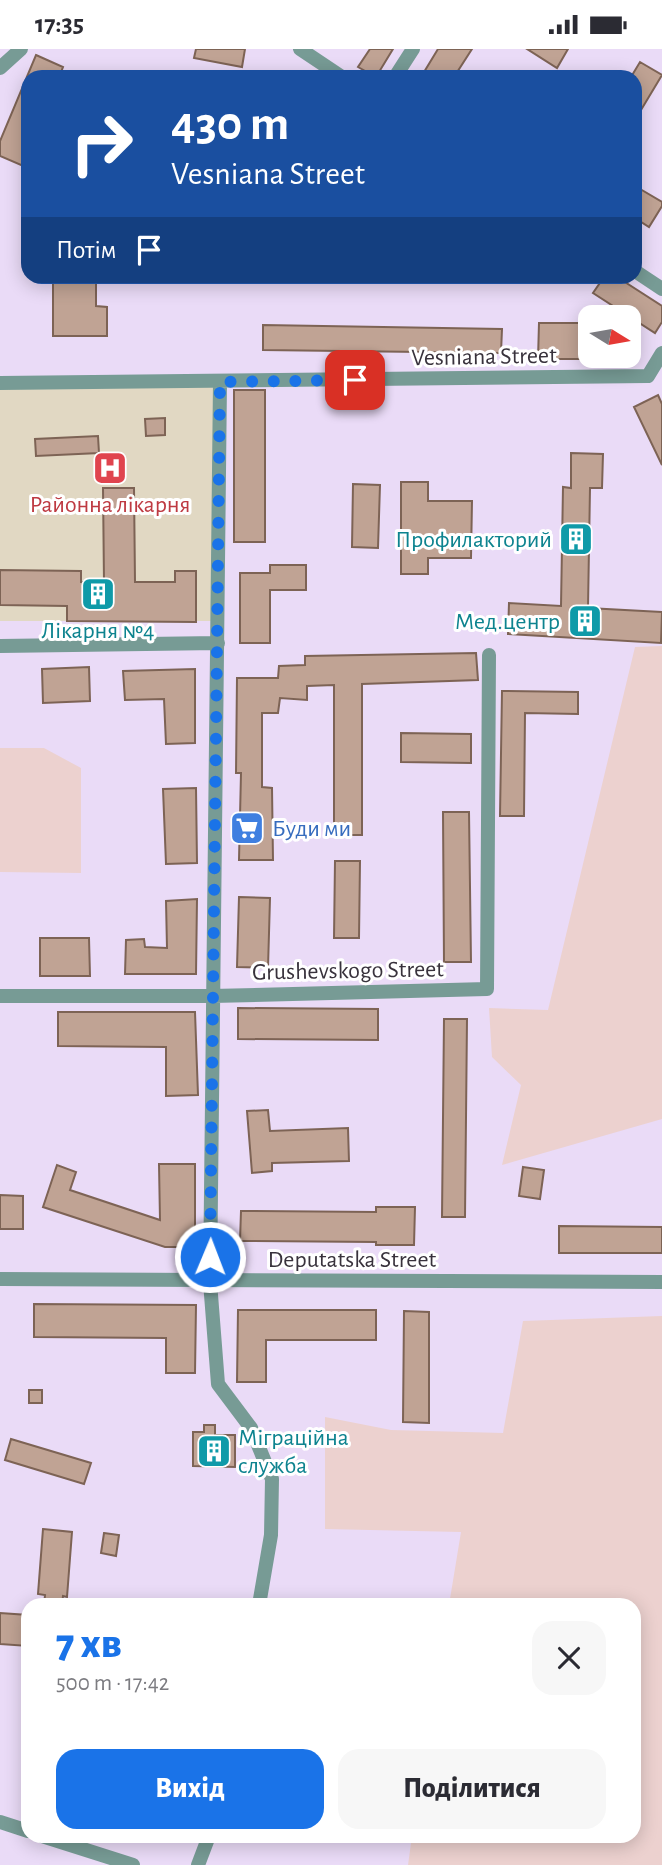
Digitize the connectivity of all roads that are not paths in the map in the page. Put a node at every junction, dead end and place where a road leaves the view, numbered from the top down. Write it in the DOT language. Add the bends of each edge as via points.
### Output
graph roads {
  1 [pos="21,49"];
  2 [pos="300,49"];
  3 [pos="413,49"];
  4 [pos="0,68"];
  5 [pos="332,70"];
  6 [pos="400,70"];
  7 [pos="642,276"];
  8 [pos="662,289"];
  9 [pos="662,353"];
  10 [pos="220,382"];
  11 [pos="0,383"];
  12 [pos="218,643"];
  13 [pos="0,646"];
  14 [pos="489,655"];
  15 [pos="0,996"];
  16 [pos="212,996"];
  17 [pos="0,1279"];
  18 [pos="210,1282"];
  19 [pos="662,1282"];
  20 [pos="260,1598"];
  21 [pos="0,1822"];
  22 [pos="21,1829"];
  23 [pos="64,1843"];
  24 [pos="206,1843"];
  25 [pos="133,1865"];
  26 [pos="198,1865"];
  1 -- 4 [label="street"];
  2 -- 5 [label="street"];
  3 -- 6 [label="street"];
  7 -- 8 [label="street"];
  9 -- 10 [label="street, Vesniana Street" via="648,376"];
  10 -- 11 [label="street, Vesniana Street"];
  10 -- 12 [label="street"];
  12 -- 13 [label="street"];
  12 -- 16 [label="street"];
  14 -- 16 [label="street, Grushevskogo Street" via="487,989"];
  15 -- 16 [label="street, Grushevskogo Street"];
  16 -- 18 [label="street"];
  17 -- 18 [label="street, Deputatska Street"];
  18 -- 19 [label="street, Deputatska Street"];
  18 -- 20 [label="street" via="218,1384 251,1428 272,1479 271,1535"];
  21 -- 22 [label="street"];
  23 -- 25 [label="street"];
  24 -- 26 [label="street"];
}
